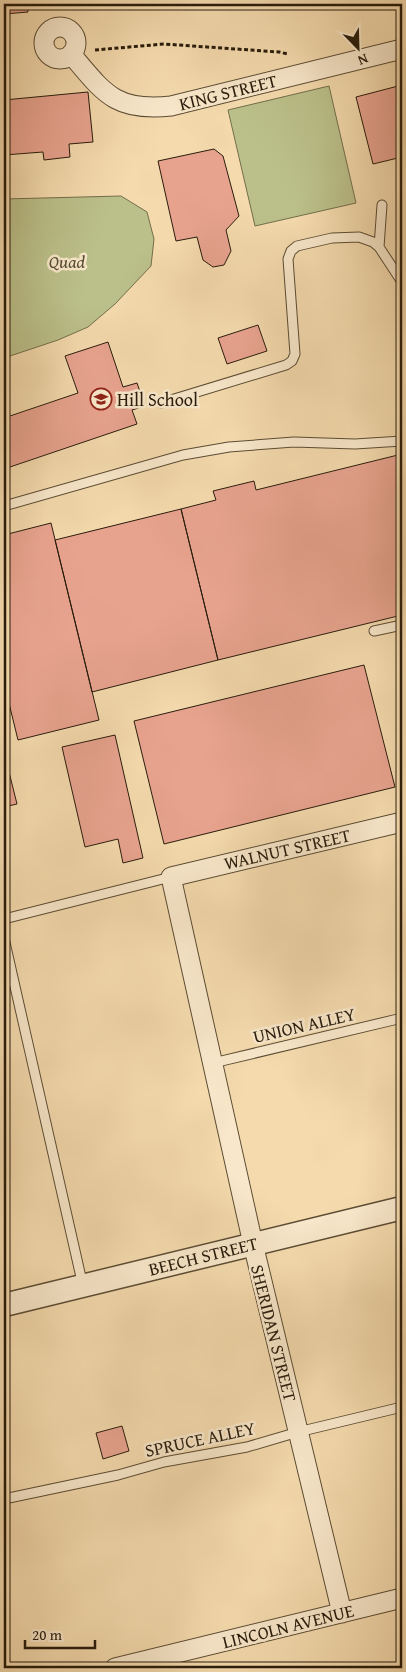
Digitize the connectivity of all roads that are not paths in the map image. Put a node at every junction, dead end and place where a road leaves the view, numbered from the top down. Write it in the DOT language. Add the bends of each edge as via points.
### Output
graph roads {
  1 [pos="402,49"];
  2 [pos="73,52"];
  3 [pos="382,205"];
  4 [pos="379,247"];
  5 [pos="401,279"];
  6 [pos="161,403"];
  7 [pos="402,441"];
  8 [pos="4,506"];
  9 [pos="402,625"];
  10 [pos="374,631"];
  11 [pos="402,822"];
  12 [pos="171,876"];
  13 [pos="4,919"];
  14 [pos="4,938"];
  15 [pos="402,1018"];
  16 [pos="213,1063"];
  17 [pos="402,1208"];
  18 [pos="253,1244"];
  19 [pos="83,1286"];
  20 [pos="4,1305"];
  21 [pos="402,1407"];
  22 [pos="298,1432"];
  23 [pos="4,1499"];
  24 [pos="402,1598"];
  25 [pos="342,1613"];
  26 [pos="115,1668"];
  1 -- 2 [label="street, KING STREET" via="171,106 142,108 107,94"];
  3 -- 4 [label="lane"];
  4 -- 5 [label="lane"];
  4 -- 6 [label="lane" via="359,237 346,236 293,249 288,259 295,354 292,361"];
  7 -- 8 [label="lane" via="355,444 294,442 229,447 184,455"];
  9 -- 10 [label="lane"];
  11 -- 12 [label="street, WALNUT STREET"];
  12 -- 13 [label="lane"];
  12 -- 16 [label="street, SHERIDAN STREET"];
  14 -- 19 [label="lane"];
  15 -- 16 [label="lane, UNION ALLEY"];
  16 -- 18 [label="street, SHERIDAN STREET"];
  17 -- 18 [label="street, BEECH STREET"];
  18 -- 19 [label="street, BEECH STREET"];
  18 -- 22 [label="street, SHERIDAN STREET"];
  19 -- 20 [label="street, BEECH STREET"];
  21 -- 22 [label="lane, SPRUCE ALLEY"];
  22 -- 23 [label="lane, SPRUCE ALLEY" via="247,1447 164,1462"];
  22 -- 25 [label="street, SHERIDAN STREET"];
  24 -- 25 [label="street, LINCOLN AVENUE"];
  25 -- 26 [label="street, LINCOLN AVENUE"];
}
